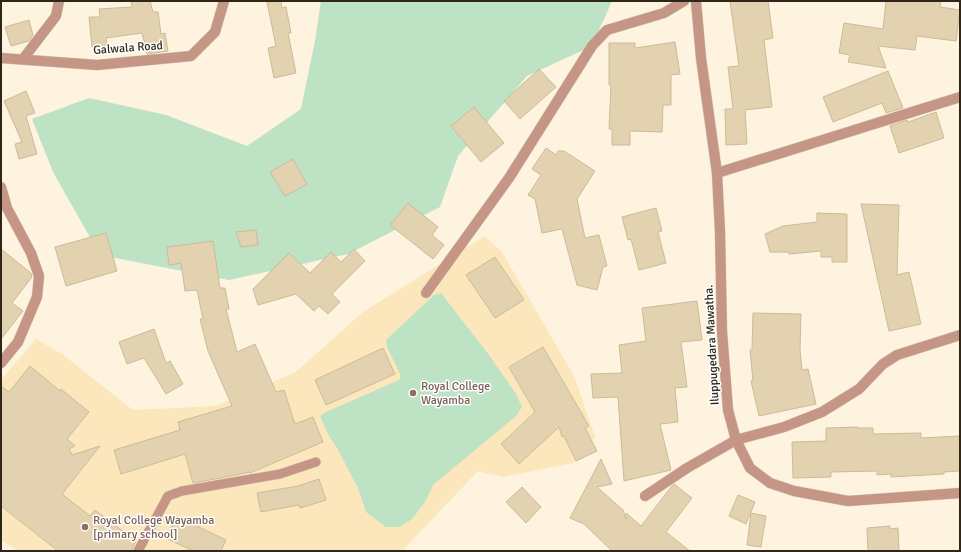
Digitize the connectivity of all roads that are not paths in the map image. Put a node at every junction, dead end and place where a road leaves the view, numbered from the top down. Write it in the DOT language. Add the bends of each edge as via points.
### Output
graph roads {
  1 [pos="59,1"];
  2 [pos="224,1"];
  3 [pos="684,1"];
  4 [pos="696,1"];
  5 [pos="1,58"];
  6 [pos="23,59"];
  7 [pos="960,97"];
  8 [pos="717,173"];
  9 [pos="1,187"];
  10 [pos="426,293"];
  11 [pos="960,335"];
  12 [pos="1,363"];
  13 [pos="736,440"];
  14 [pos="316,462"];
  15 [pos="960,493"];
  16 [pos="645,496"];
  17 [pos="138,551"];
  1 -- 6 [label="street" via="56,16"];
  2 -- 6 [label="street, Galwala Road" via="214,32 191,56 97,65"];
  3 -- 10 [label="street" via="664,13 607,30 602,35 588,52 509,178"];
  4 -- 8 [label="street, Iluppugedara Mawatha."];
  5 -- 6 [label="street, Galwala Road"];
  7 -- 8 [label="street"];
  8 -- 13 [label="street, Iluppugedara Mawatha." via="722,332 728,410"];
  9 -- 12 [label="street" via="7,208 31,253 39,276 37,297 18,342"];
  11 -- 13 [label="street" via="897,355 883,364 859,389 822,412"];
  13 -- 15 [label="street, Iluppugedara Mawatha." via="750,468 770,483 794,491 848,501"];
  13 -- 16 [label="street"];
  14 -- 17 [label="lane" via="280,474 182,491 168,496"];
}
